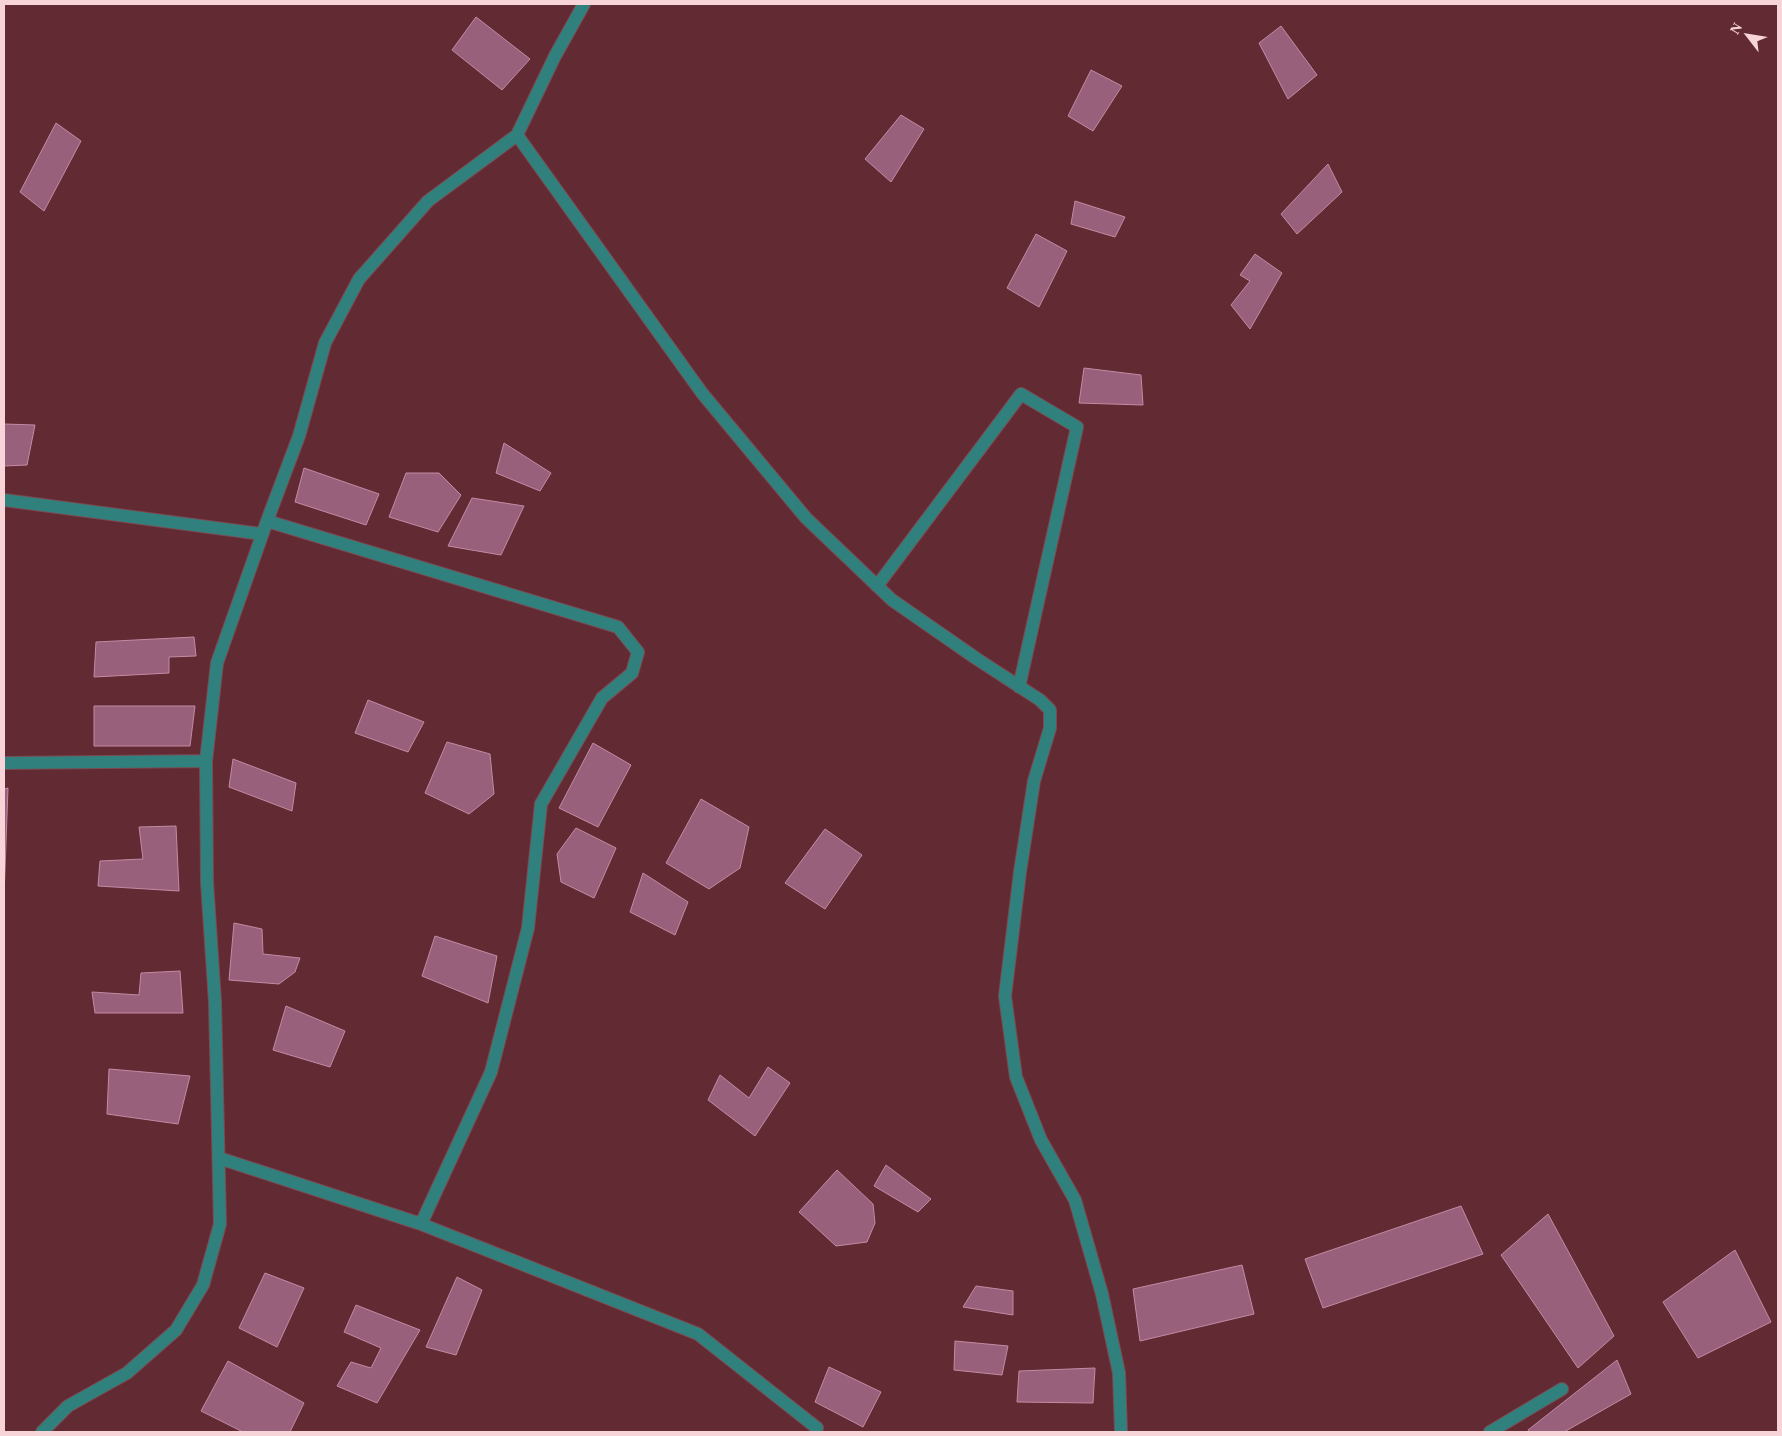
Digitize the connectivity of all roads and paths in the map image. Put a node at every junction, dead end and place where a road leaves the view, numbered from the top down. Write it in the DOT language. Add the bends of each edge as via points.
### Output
graph roads {
  1 [pos="584,4"];
  2 [pos="517,134"];
  3 [pos="4,500"];
  4 [pos="266,521"];
  5 [pos="262,534"];
  6 [pos="877,586"];
  7 [pos="1019,687"];
  8 [pos="206,761"];
  9 [pos="4,763"];
  10 [pos="218,1158"];
  11 [pos="421,1224"];
  12 [pos="1562,1389"];
  13 [pos="817,1428"];
  14 [pos="42,1432"];
  15 [pos="1121,1432"];
  16 [pos="1490,1432"];
  1 -- 2 [label="street"];
  2 -- 4 [label="street" via="428,201 359,280 325,343 299,436"];
  2 -- 6 [label="street" via="702,393 806,518"];
  3 -- 5 [label="street"];
  4 -- 5 [label="street"];
  4 -- 11 [label="street" via="618,627 638,652 632,674 602,698 541,804 528,928 491,1072"];
  5 -- 8 [label="street" via="217,663"];
  6 -- 7 [label="street"];
  6 -- 7 [label="street" via="1022,394 1077,427"];
  7 -- 15 [label="street" via="1050,710 1050,728 1034,781 1005,996 1016,1077 1041,1140 1075,1200 1102,1294 1119,1374"];
  8 -- 9 [label="street"];
  8 -- 10 [label="street" via="207,882 215,1002"];
  10 -- 11 [label="street"];
  10 -- 14 [label="street" via="220,1224 204,1285 176,1330 128,1373 68,1406"];
  11 -- 13 [label="street" via="698,1334"];
  12 -- 16 [label="street"];
}
